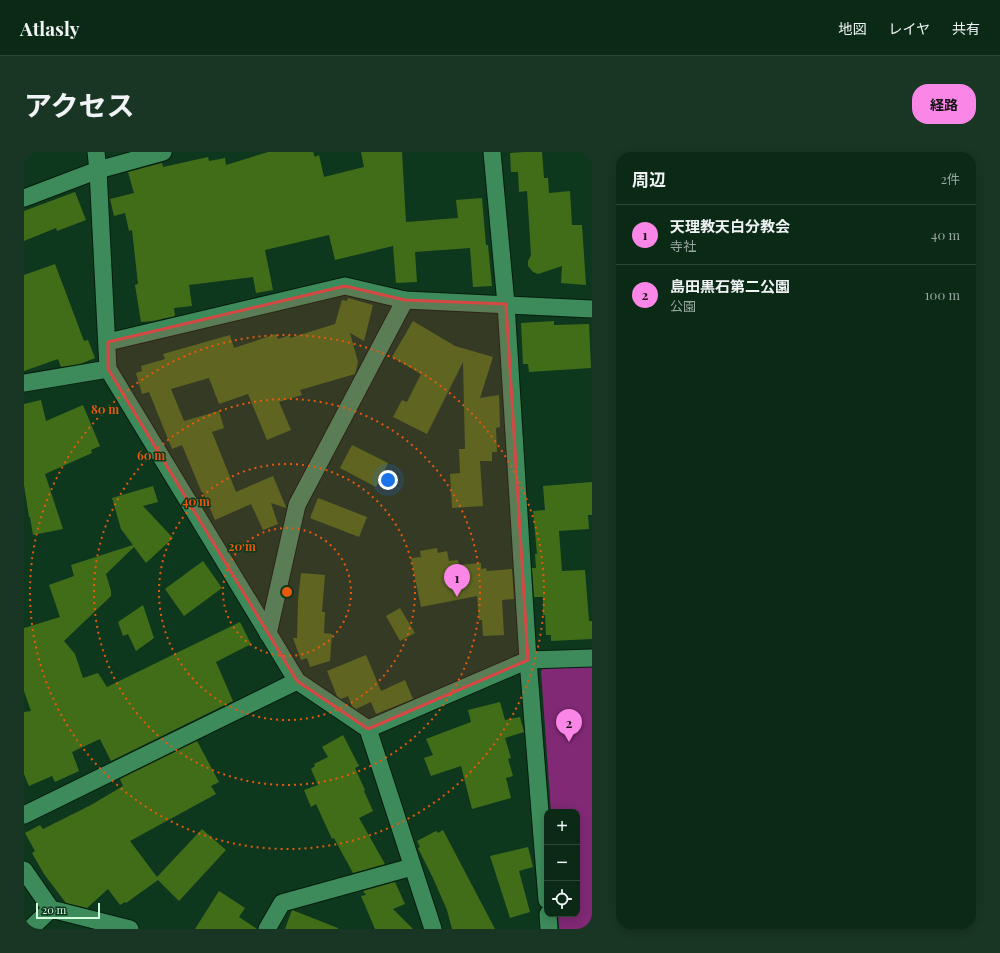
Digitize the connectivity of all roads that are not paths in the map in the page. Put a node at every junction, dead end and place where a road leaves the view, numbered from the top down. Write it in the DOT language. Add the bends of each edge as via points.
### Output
graph roads {
  1 [pos="96,152"];
  2 [pos="163,152"];
  3 [pos="492,152"];
  4 [pos="98,170"];
  5 [pos="24,198"];
  6 [pos="405,300"];
  7 [pos="506,304"];
  8 [pos="592,309"];
  9 [pos="108,342"];
  10 [pos="108,369"];
  11 [pos="24,383"];
  12 [pos="268,634"];
  13 [pos="592,658"];
  14 [pos="528,660"];
  15 [pos="297,681"];
  16 [pos="368,729"];
  17 [pos="24,815"];
  18 [pos="412,867"];
  19 [pos="24,870"];
  20 [pos="545,881"];
  21 [pos="51,909"];
  22 [pos="548,917"];
  23 [pos="30,929"];
  24 [pos="130,929"];
  25 [pos="266,929"];
  26 [pos="433,929"];
  27 [pos="549,929"];
  1 -- 4 [label="street"];
  2 -- 4 [label="street"];
  3 -- 7 [label="street"];
  4 -- 5 [label="street"];
  4 -- 9 [label="street"];
  6 -- 7 [label="street"];
  6 -- 9 [label="street" via="345,286"];
  6 -- 12 [label="street" via="297,505"];
  7 -- 8 [label="street"];
  7 -- 14 [label="street"];
  9 -- 10 [label="street"];
  10 -- 11 [label="street"];
  10 -- 12 [label="street"];
  12 -- 15 [label="street"];
  13 -- 14 [label="street"];
  14 -- 16 [label="street"];
  14 -- 20 [label="street"];
  15 -- 16 [label="street"];
  15 -- 17 [label="street"];
  16 -- 18 [label="street"];
  18 -- 25 [label="street" via="282,903"];
  18 -- 26 [label="street"];
  19 -- 21 [label="street"];
  21 -- 23 [label="street"];
  21 -- 24 [label="street"];
  22 -- 27 [label="street"];
}
